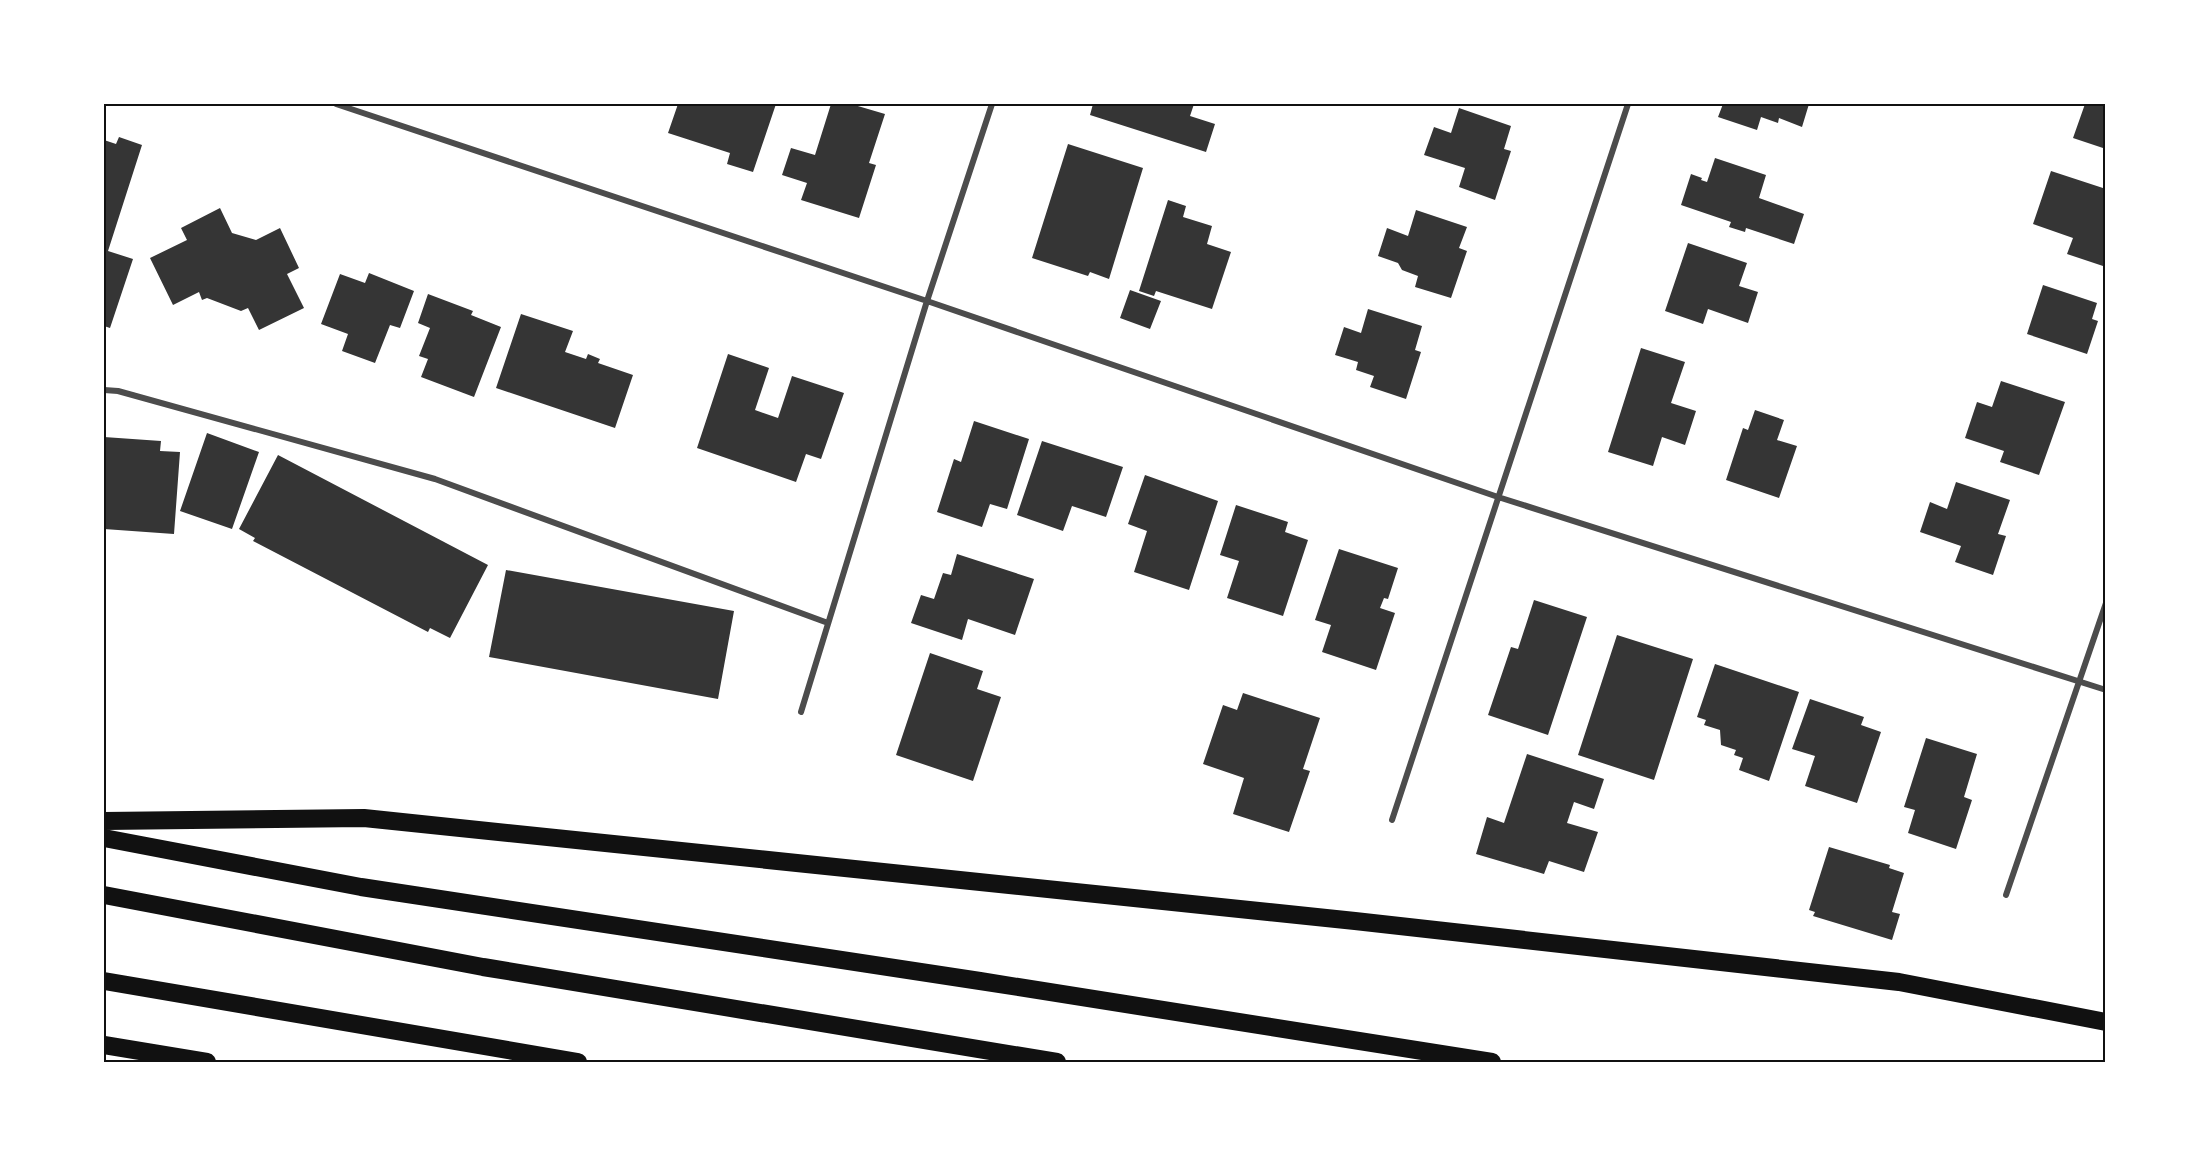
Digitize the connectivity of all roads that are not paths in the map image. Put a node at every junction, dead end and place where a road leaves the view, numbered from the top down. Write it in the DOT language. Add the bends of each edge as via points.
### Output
graph roads {
  1 [pos="336,104"];
  2 [pos="992,104"];
  3 [pos="1628,104"];
  4 [pos="347,105"];
  5 [pos="927,301"];
  6 [pos="104,390"];
  7 [pos="1498,497"];
  8 [pos="2106,603"];
  9 [pos="828,623"];
  10 [pos="2079,681"];
  11 [pos="2106,690"];
  12 [pos="801,712"];
  13 [pos="1392,820"];
  14 [pos="104,821"];
  15 [pos="104,838"];
  16 [pos="104,895"];
  17 [pos="2006,895"];
  18 [pos="104,981"];
  19 [pos="2106,1022"];
  20 [pos="104,1045"];
  21 [pos="207,1062"];
  22 [pos="578,1062"];
  23 [pos="1057,1062"];
  24 [pos="1492,1062"];
  1 -- 4 [label="street"];
  2 -- 5 [label="street"];
  3 -- 7 [label="street"];
  4 -- 5 [label="street"];
  5 -- 7 [label="street"];
  5 -- 9 [label="street"];
  6 -- 9 [label="street" via="435,479"];
  7 -- 10 [label="street"];
  7 -- 13 [label="street"];
  8 -- 10 [label="street"];
  9 -- 12 [label="street"];
  10 -- 11 [label="street"];
  10 -- 17 [label="street"];
  14 -- 19 [label="highway" via="364,818 448,826 1332,918 1899,982"];
  15 -- 24 [label="highway" via="361,887"];
  16 -- 23 [label="highway" via="483,967"];
  18 -- 22 [label="highway"];
  20 -- 21 [label="highway"];
}
